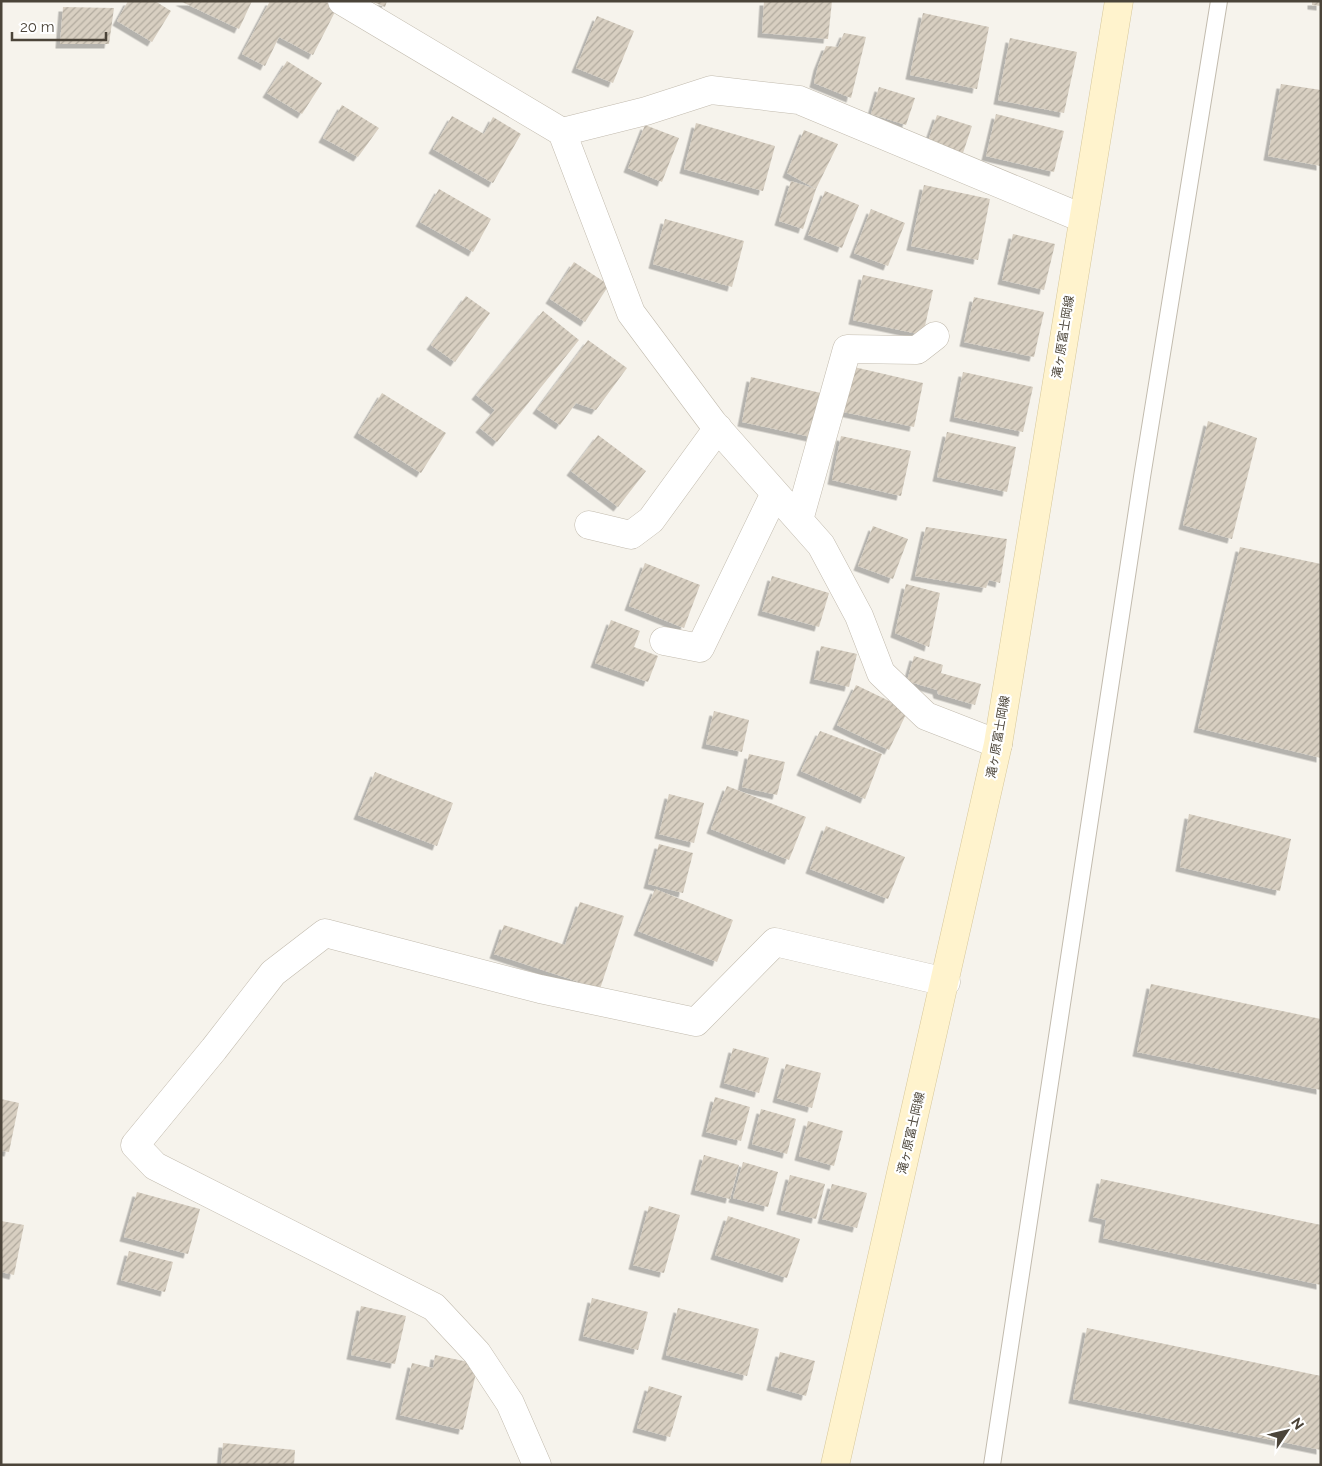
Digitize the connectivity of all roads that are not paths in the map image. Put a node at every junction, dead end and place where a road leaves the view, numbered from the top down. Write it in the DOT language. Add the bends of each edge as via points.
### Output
graph roads {
  1 [pos="342,1"];
  2 [pos="1119,1"];
  3 [pos="1219,1"];
  4 [pos="562,132"];
  5 [pos="1082,218"];
  6 [pos="935,336"];
  7 [pos="718,428"];
  8 [pos="775,493"];
  9 [pos="799,520"];
  10 [pos="589,525"];
  11 [pos="664,641"];
  12 [pos="998,744"];
  13 [pos="946,982"];
  14 [pos="537,1465"];
  15 [pos="835,1465"];
  16 [pos="992,1465"];
  1 -- 4 [label="street"];
  2 -- 5 [label="main road, 滝ヶ原富士岡線"];
  3 -- 16 [label="lane" via="1142,477"];
  4 -- 5 [label="street" via="646,111 711,90 799,100"];
  4 -- 7 [label="street" via="631,313"];
  5 -- 12 [label="main road, 滝ヶ原富士岡線"];
  6 -- 9 [label="street" via="917,350 847,349"];
  7 -- 8 [label="street"];
  7 -- 10 [label="street" via="651,520 631,535"];
  8 -- 9 [label="street"];
  8 -- 11 [label="street" via="700,648"];
  9 -- 12 [label="street" via="821,545 859,616 881,673 926,716"];
  12 -- 13 [label="main road, 滝ヶ原富士岡線"];
  13 -- 14 [label="street" via="775,942 696,1022 540,988 324,933 274,972 136,1145 155,1166 434,1307 476,1353 510,1402"];
  13 -- 15 [label="main road, 滝ヶ原富士岡線"];
}
